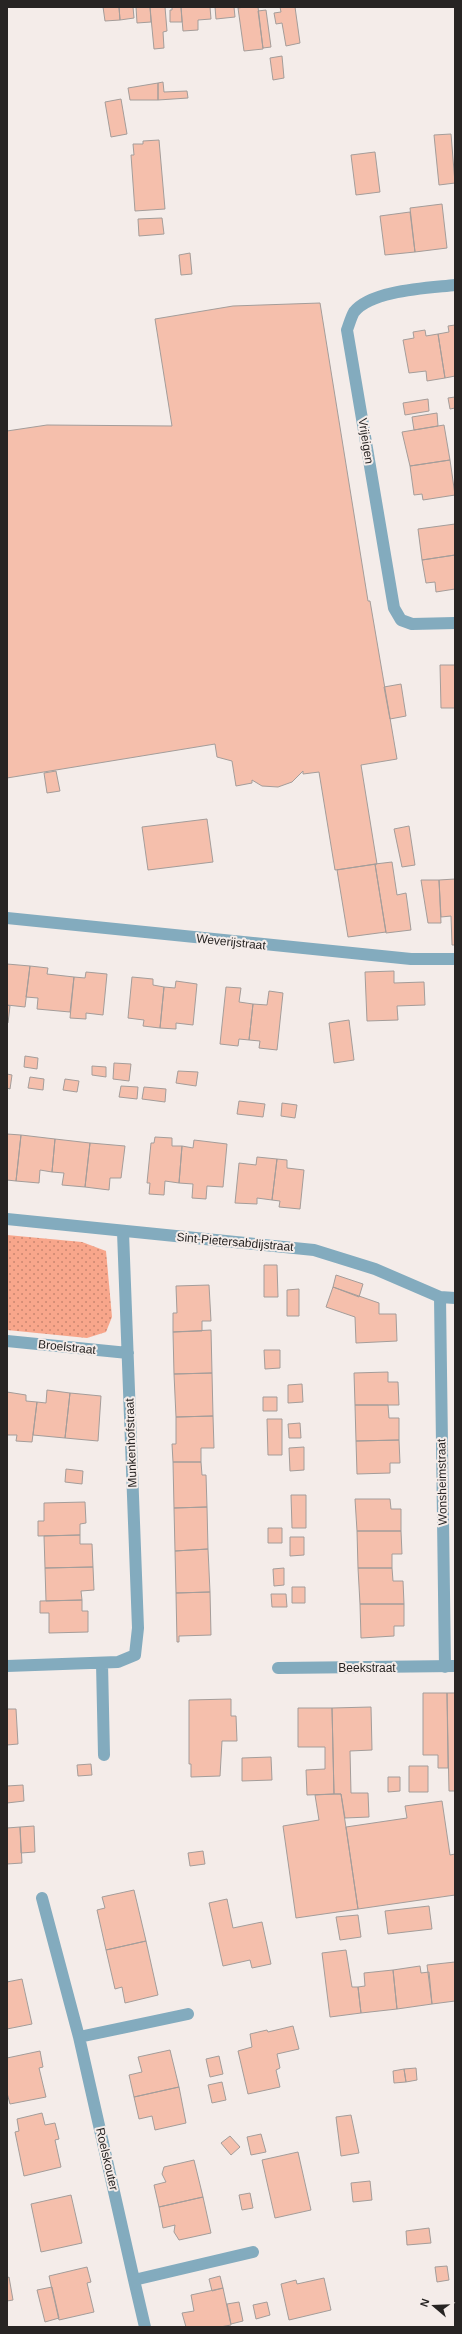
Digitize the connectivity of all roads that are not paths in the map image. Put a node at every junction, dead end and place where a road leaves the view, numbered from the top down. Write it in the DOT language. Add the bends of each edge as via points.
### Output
graph roads {
  1 [pos="455,285"];
  2 [pos="455,623"];
  3 [pos="7,918"];
  4 [pos="455,959"];
  5 [pos="7,1219"];
  6 [pos="123,1232"];
  7 [pos="440,1297"];
  8 [pos="455,1298"];
  9 [pos="7,1341"];
  10 [pos="128,1353"];
  11 [pos="102,1663"];
  12 [pos="7,1666"];
  13 [pos="450,1667"];
  14 [pos="278,1668"];
  15 [pos="104,1755"];
  16 [pos="42,1898"];
  17 [pos="188,2014"];
  18 [pos="79,2037"];
  19 [pos="253,2252"];
  20 [pos="134,2280"];
  21 [pos="145,2327"];
  1 -- 2 [label="street, Vrijeigen" via="416,289 369,300 354,313 347,330 394,608 401,620 412,624"];
  3 -- 4 [label="street, Weverijstraat" via="411,959"];
  5 -- 6 [label="street, Sint-Pietersabdijstraat"];
  6 -- 7 [label="street, Sint-Pietersabdijstraat" via="314,1250 375,1269"];
  6 -- 10 [label="street, Munkenhofstraat"];
  7 -- 8 [label="street, Sint-Pietersabdijstraat"];
  7 -- 13 [label="street, Wonsheimstraat"];
  9 -- 10 [label="street, Broelstraat"];
  10 -- 11 [label="street, Munkenhofstraat" via="138,1628 135,1655 118,1662"];
  11 -- 12 [label="street"];
  11 -- 15 [label="street"];
  13 -- 14 [label="street, Beekstraat"];
  16 -- 18 [label="street, Roelskouter"];
  17 -- 18 [label="street"];
  18 -- 20 [label="street, Roelskouter"];
  19 -- 20 [label="street"];
  20 -- 21 [label="street, Roelskouter"];
}
